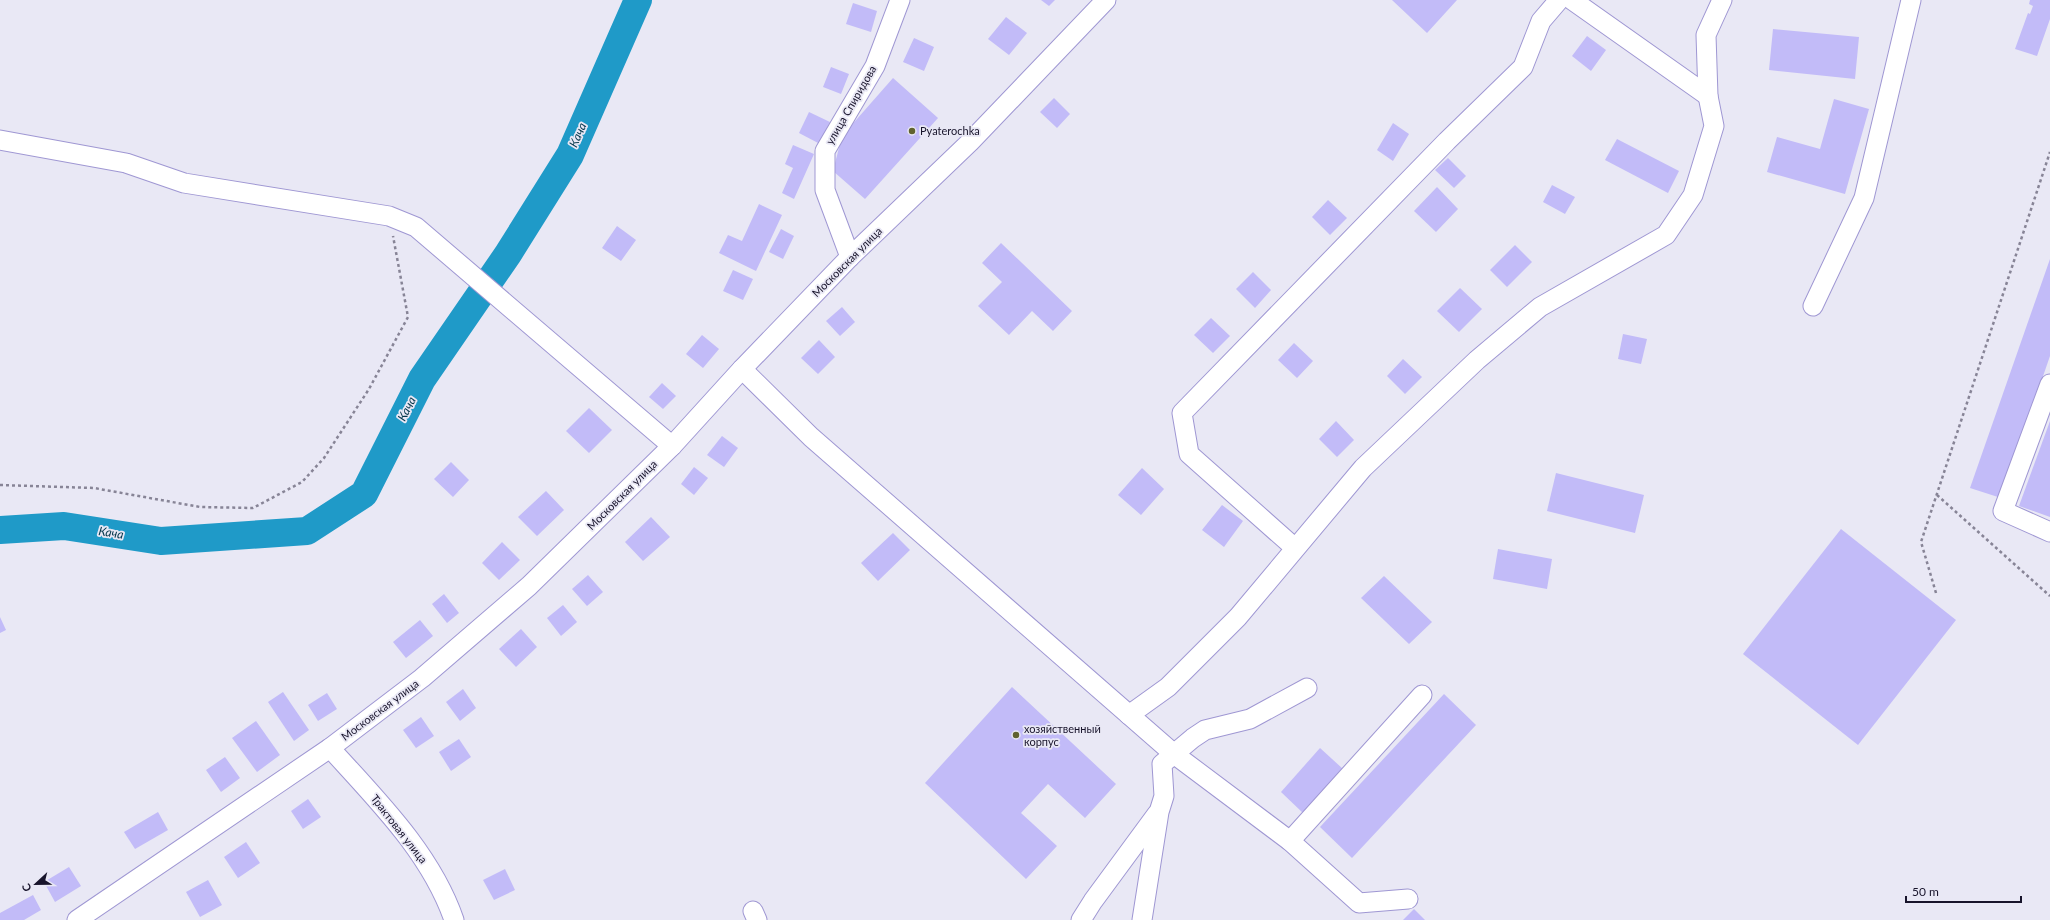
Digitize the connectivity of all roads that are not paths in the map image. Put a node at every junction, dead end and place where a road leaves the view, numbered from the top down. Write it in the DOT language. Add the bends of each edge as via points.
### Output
graph roads {
  1 [pos="900,0"];
  2 [pos="1106,0"];
  3 [pos="1559,0"];
  4 [pos="1572,0"];
  5 [pos="1722,0"];
  6 [pos="1911,0"];
  7 [pos="1708,96"];
  8 [pos="0,140"];
  9 [pos="850,257"];
  10 [pos="1813,306"];
  11 [pos="742,369"];
  12 [pos="2050,384"];
  13 [pos="672,446"];
  14 [pos="2050,532"];
  15 [pos="1295,548"];
  16 [pos="1307,688"];
  17 [pos="1422,695"];
  18 [pos="1129,715"];
  19 [pos="330,748"];
  20 [pos="1174,754"];
  21 [pos="1159,812"];
  22 [pos="1290,841"];
  23 [pos="1408,899"];
  24 [pos="77,920"];
  25 [pos="454,920"];
  26 [pos="1081,920"];
  27 [pos="1142,920"];
  1 -- 9 [label="street, улица Спиридова" via="875,66 825,151 824,190"];
  2 -- 9 [label="street, Московская улица" via="970,142"];
  3 -- 15 [label="street" via="1541,21 1523,67 1447,141 1182,413 1189,454"];
  4 -- 7 [label="street"];
  5 -- 7 [label="street" via="1706,35"];
  6 -- 10 [label="street" via="1864,198"];
  7 -- 15 [label="street" via="1714,126 1712,133 1693,195 1666,235 1540,307 1512,329 1363,468"];
  8 -- 13 [label="street" via="126,163 184,183 389,216 416,226"];
  9 -- 11 [label="street, Московская улица"];
  11 -- 13 [label="street, Московская улица"];
  11 -- 18 [label="street" via="811,437"];
  12 -- 14 [label="street" via="2002,511"];
  13 -- 19 [label="street, Московская улица" via="529,586 422,678"];
  15 -- 18 [label="street" via="1238,617 1174,682"];
  16 -- 20 [label="street" via="1250,719 1205,730"];
  17 -- 22 [label="street"];
  18 -- 20 [label="street"];
  19 -- 24 [label="street, Московская улица"];
  19 -- 25 [label="street, Трактовая улица" via="385,808 426,863"];
  20 -- 21 [label="street" via="1162,764 1164,796"];
  20 -- 22 [label="street"];
  21 -- 26 [label="street"];
  21 -- 27 [label="street"];
  22 -- 23 [label="street" via="1359,903"];
}
